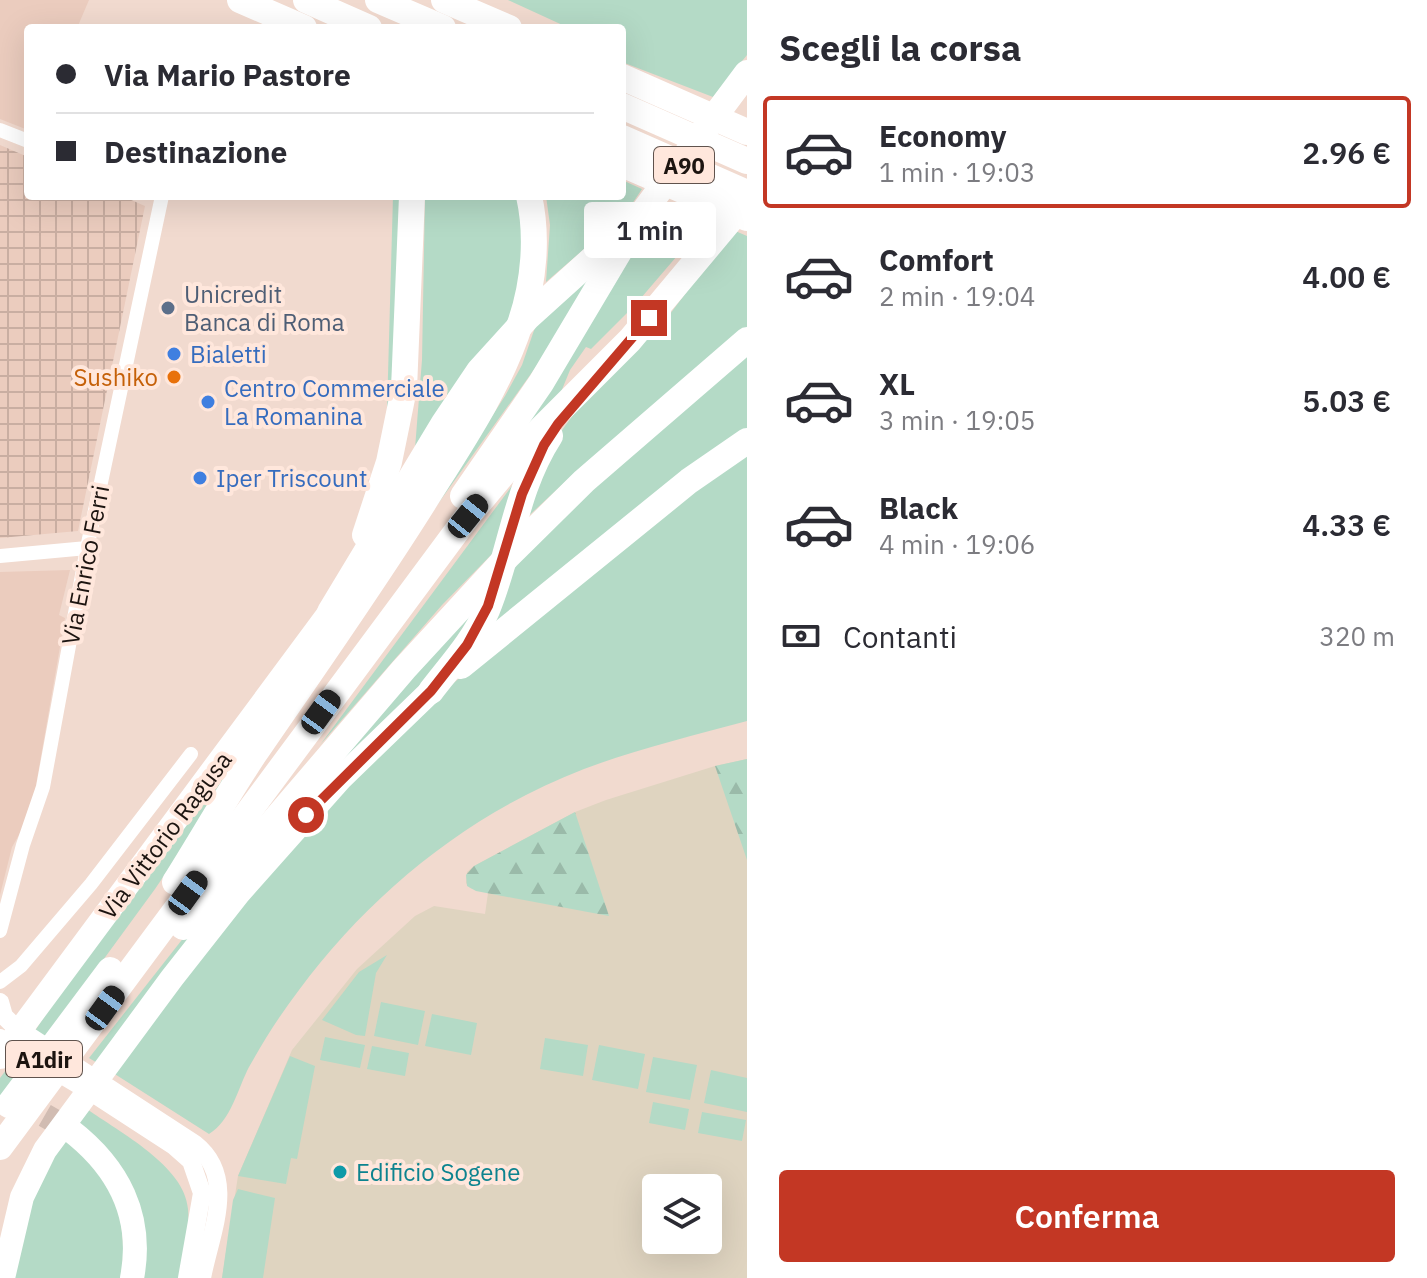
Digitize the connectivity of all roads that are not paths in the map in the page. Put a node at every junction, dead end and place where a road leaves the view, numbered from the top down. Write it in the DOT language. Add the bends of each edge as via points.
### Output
graph roads {
  1 [pos="240,0"];
  2 [pos="306,0"];
  3 [pos="378,0"];
  4 [pos="444,0"];
  5 [pos="294,24"];
  6 [pos="360,24"];
  7 [pos="434,24"];
  8 [pos="500,24"];
  9 [pos="747,73"];
  10 [pos="626,79"];
  11 [pos="626,108"];
  12 [pos="0,130"];
  13 [pos="747,132"];
  14 [pos="24,139"];
  15 [pos="626,140"];
  16 [pos="747,161"];
  17 [pos="626,166"];
  18 [pos="747,193"];
  19 [pos="161,200"];
  20 [pos="412,200"];
  21 [pos="529,200"];
  22 [pos="747,200"];
  23 [pos="645,209"];
  24 [pos="747,218"];
  25 [pos="630,340"];
  26 [pos="747,340"];
  27 [pos="747,441"];
  28 [pos="87,548"];
  29 [pos="0,556"];
  30 [pos="330,612"];
  31 [pos="431,691"];
  32 [pos="191,754"];
  33 [pos="175,882"];
  34 [pos="0,931"];
  35 [pos="0,982"];
  36 [pos="0,1002"];
  37 [pos="86,1033"];
  38 [pos="0,1038"];
  39 [pos="0,1057"];
  40 [pos="0,1118"];
  41 [pos="70,1130"];
  42 [pos="0,1147"];
  43 [pos="3,1278"];
  44 [pos="132,1278"];
  45 [pos="187,1278"];
  46 [pos="202,1278"];
  1 -- 5 [label="highway"];
  2 -- 6 [label="highway"];
  3 -- 7 [label="highway"];
  4 -- 8 [label="highway"];
  9 -- 23 [label="highway"];
  10 -- 13 [label="highway"];
  11 -- 16 [label="highway, A90"];
  12 -- 14 [label="street"];
  15 -- 18 [label="highway, A90"];
  17 -- 24 [label="highway"];
  19 -- 28 [label="street, Via Enrico Ferri"];
  20 -- 30 [label="highway" via="407,358 399,420 370,522"];
  21 -- 33 [label="highway" via="529,286 521,324 500,373 390,556"];
  22 -- 25 [label="highway, A1dir"];
  23 -- 30 [label="highway" via="494,354 444,423"];
  23 -- 33 [label="highway, A1dir" via="495,452"];
  25 -- 31 [label="highway" via="550,437 527,479 485,614"];
  25 -- 37 [label="highway, A1dir" via="536,434 468,516"];
  26 -- 37 [label="highway" via="584,481 480,584 135,985"];
  27 -- 31 [label="highway" via="689,481"];
  28 -- 29 [label="street"];
  28 -- 34 [label="street, Via Enrico Ferri" via="43,787"];
  30 -- 39 [label="highway, Via Vittorio Ragusa"];
  31 -- 43 [label="highway" via="282,841 193,950 45,1150 22,1197"];
  32 -- 35 [label="street" via="91,884 21,966"];
  33 -- 40 [label="highway, A1dir"];
  36 -- 46 [label="street" via="14,1026 209,1157 220,1198"];
  37 -- 42 [label="highway, A1dir"];
  38 -- 45 [label="street" via="191,1161 202,1193"];
  41 -- 44 [label="highway" via="102,1158 124,1194 134,1232"];
}
